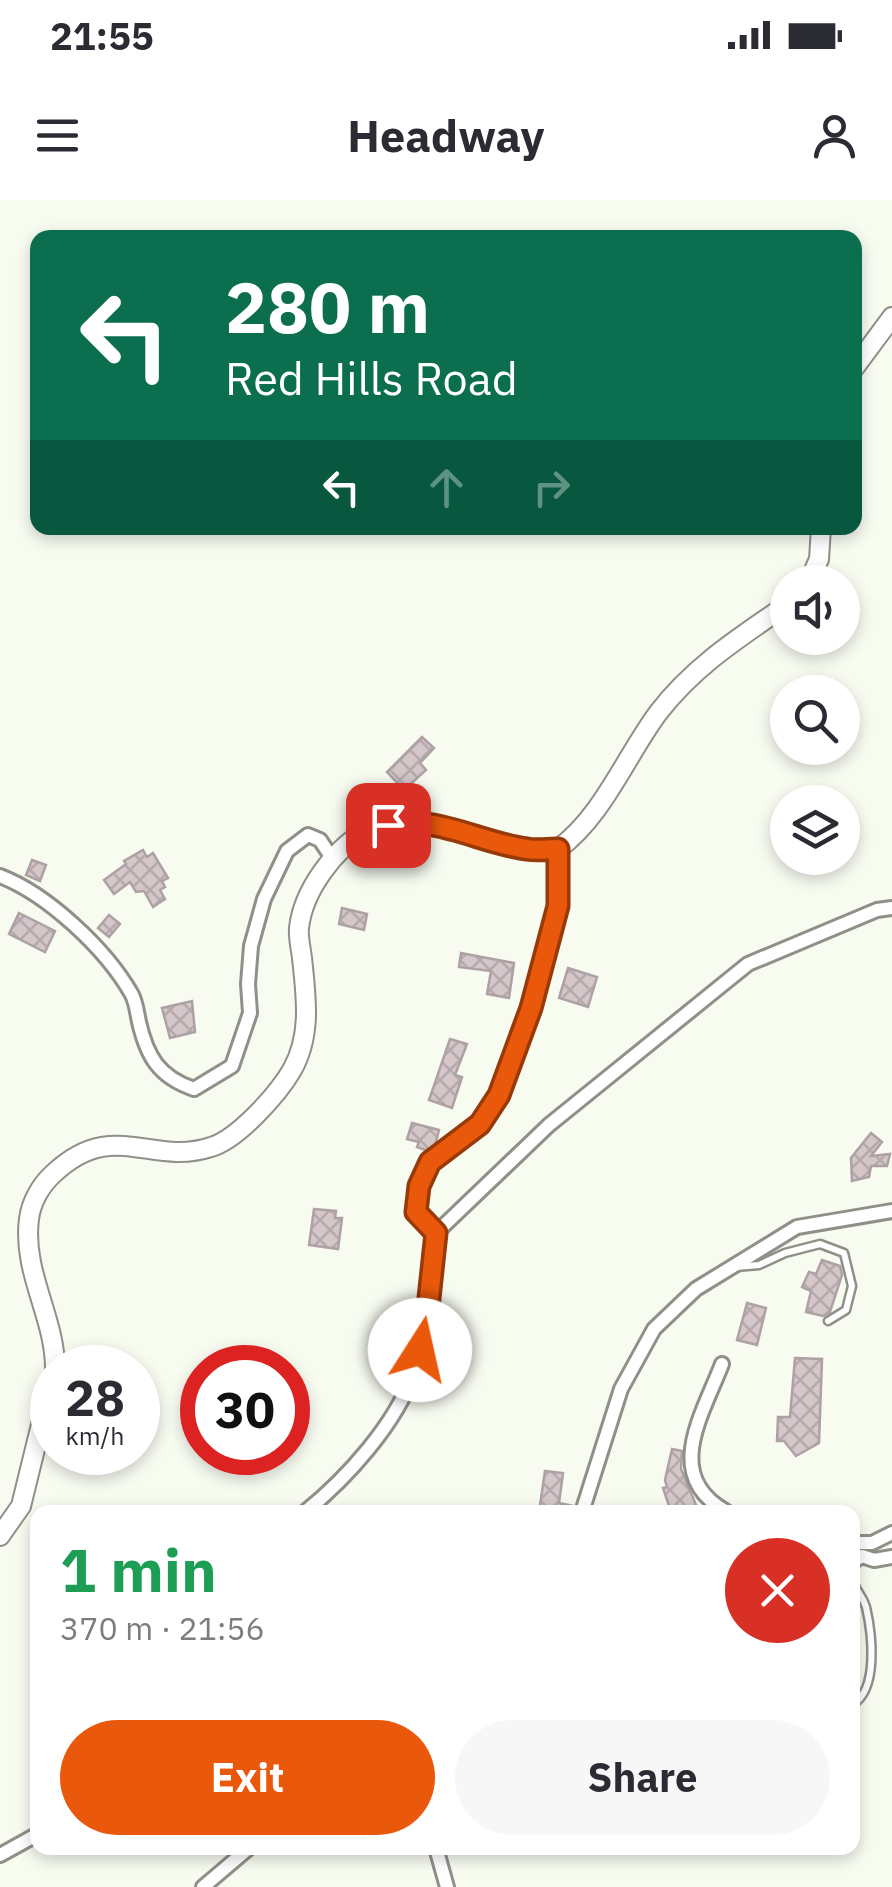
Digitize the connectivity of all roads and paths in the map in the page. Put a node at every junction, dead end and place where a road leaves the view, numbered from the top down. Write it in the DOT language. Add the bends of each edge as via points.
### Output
graph roads {
  1 [pos="892,316"];
  2 [pos="862,358"];
  3 [pos="821,535"];
  4 [pos="817,565"];
  5 [pos="770,616"];
  6 [pos="558,849"];
  7 [pos="332,858"];
  8 [pos="0,876"];
  9 [pos="892,908"];
  10 [pos="892,1210"];
  11 [pos="436,1233"];
  12 [pos="730,1267"];
  13 [pos="828,1321"];
  14 [pos="55,1345"];
  15 [pos="722,1364"];
  16 [pos="30,1467"];
  17 [pos="314,1505"];
  18 [pos="582,1505"];
  19 [pos="715,1505"];
  20 [pos="892,1534"];
  21 [pos="0,1536"];
  22 [pos="860,1543"];
  23 [pos="860,1557"];
  24 [pos="892,1557"];
  25 [pos="860,1597"];
  26 [pos="860,1699"];
  27 [pos="30,1839"];
  28 [pos="241,1855"];
  29 [pos="438,1855"];
  30 [pos="0,1856"];
  31 [pos="203,1887"];
  32 [pos="447,1887"];
  1 -- 2 [label="main road"];
  3 -- 4 [label="main road"];
  5 -- 6 [label="main road" via="685,680 584,825"];
  6 -- 7 [label="main road" via="527,850 409,821 368,829"];
  6 -- 11 [label="street" via="558,906 499,1095 480,1124 430,1162 419,1186 416,1212"];
  7 -- 8 [label="street" via="320,840 308,836 287,852 264,899 252,946 250,1013 232,1066 194,1089 155,1067 133,996 109,963 59,912"];
  7 -- 14 [label="main road" via="308,896 299,928 304,1039 292,1071 243,1128 213,1147 184,1152 124,1144 88,1148 40,1186 29,1219 31,1271"];
  9 -- 11 [label="street" via="748,964 549,1125"];
  10 -- 12 [label="street" via="797,1227"];
  11 -- 17 [label="street" via="414,1374 381,1432"];
  12 -- 13 [label="lane" via="759,1266 820,1244 844,1253 852,1286 846,1310"];
  12 -- 18 [label="street" via="696,1288 654,1329 621,1389"];
  15 -- 19 [label="street" via="688,1453 694,1479"];
  16 -- 21 [label="main road" via="20,1506"];
  20 -- 22 [label="street"];
  23 -- 24 [label="street"];
  25 -- 26 [label="lane" via="871,1654 870,1683"];
  27 -- 30 [label="street"];
  28 -- 31 [label="street"];
  29 -- 32 [label="street"];
}
